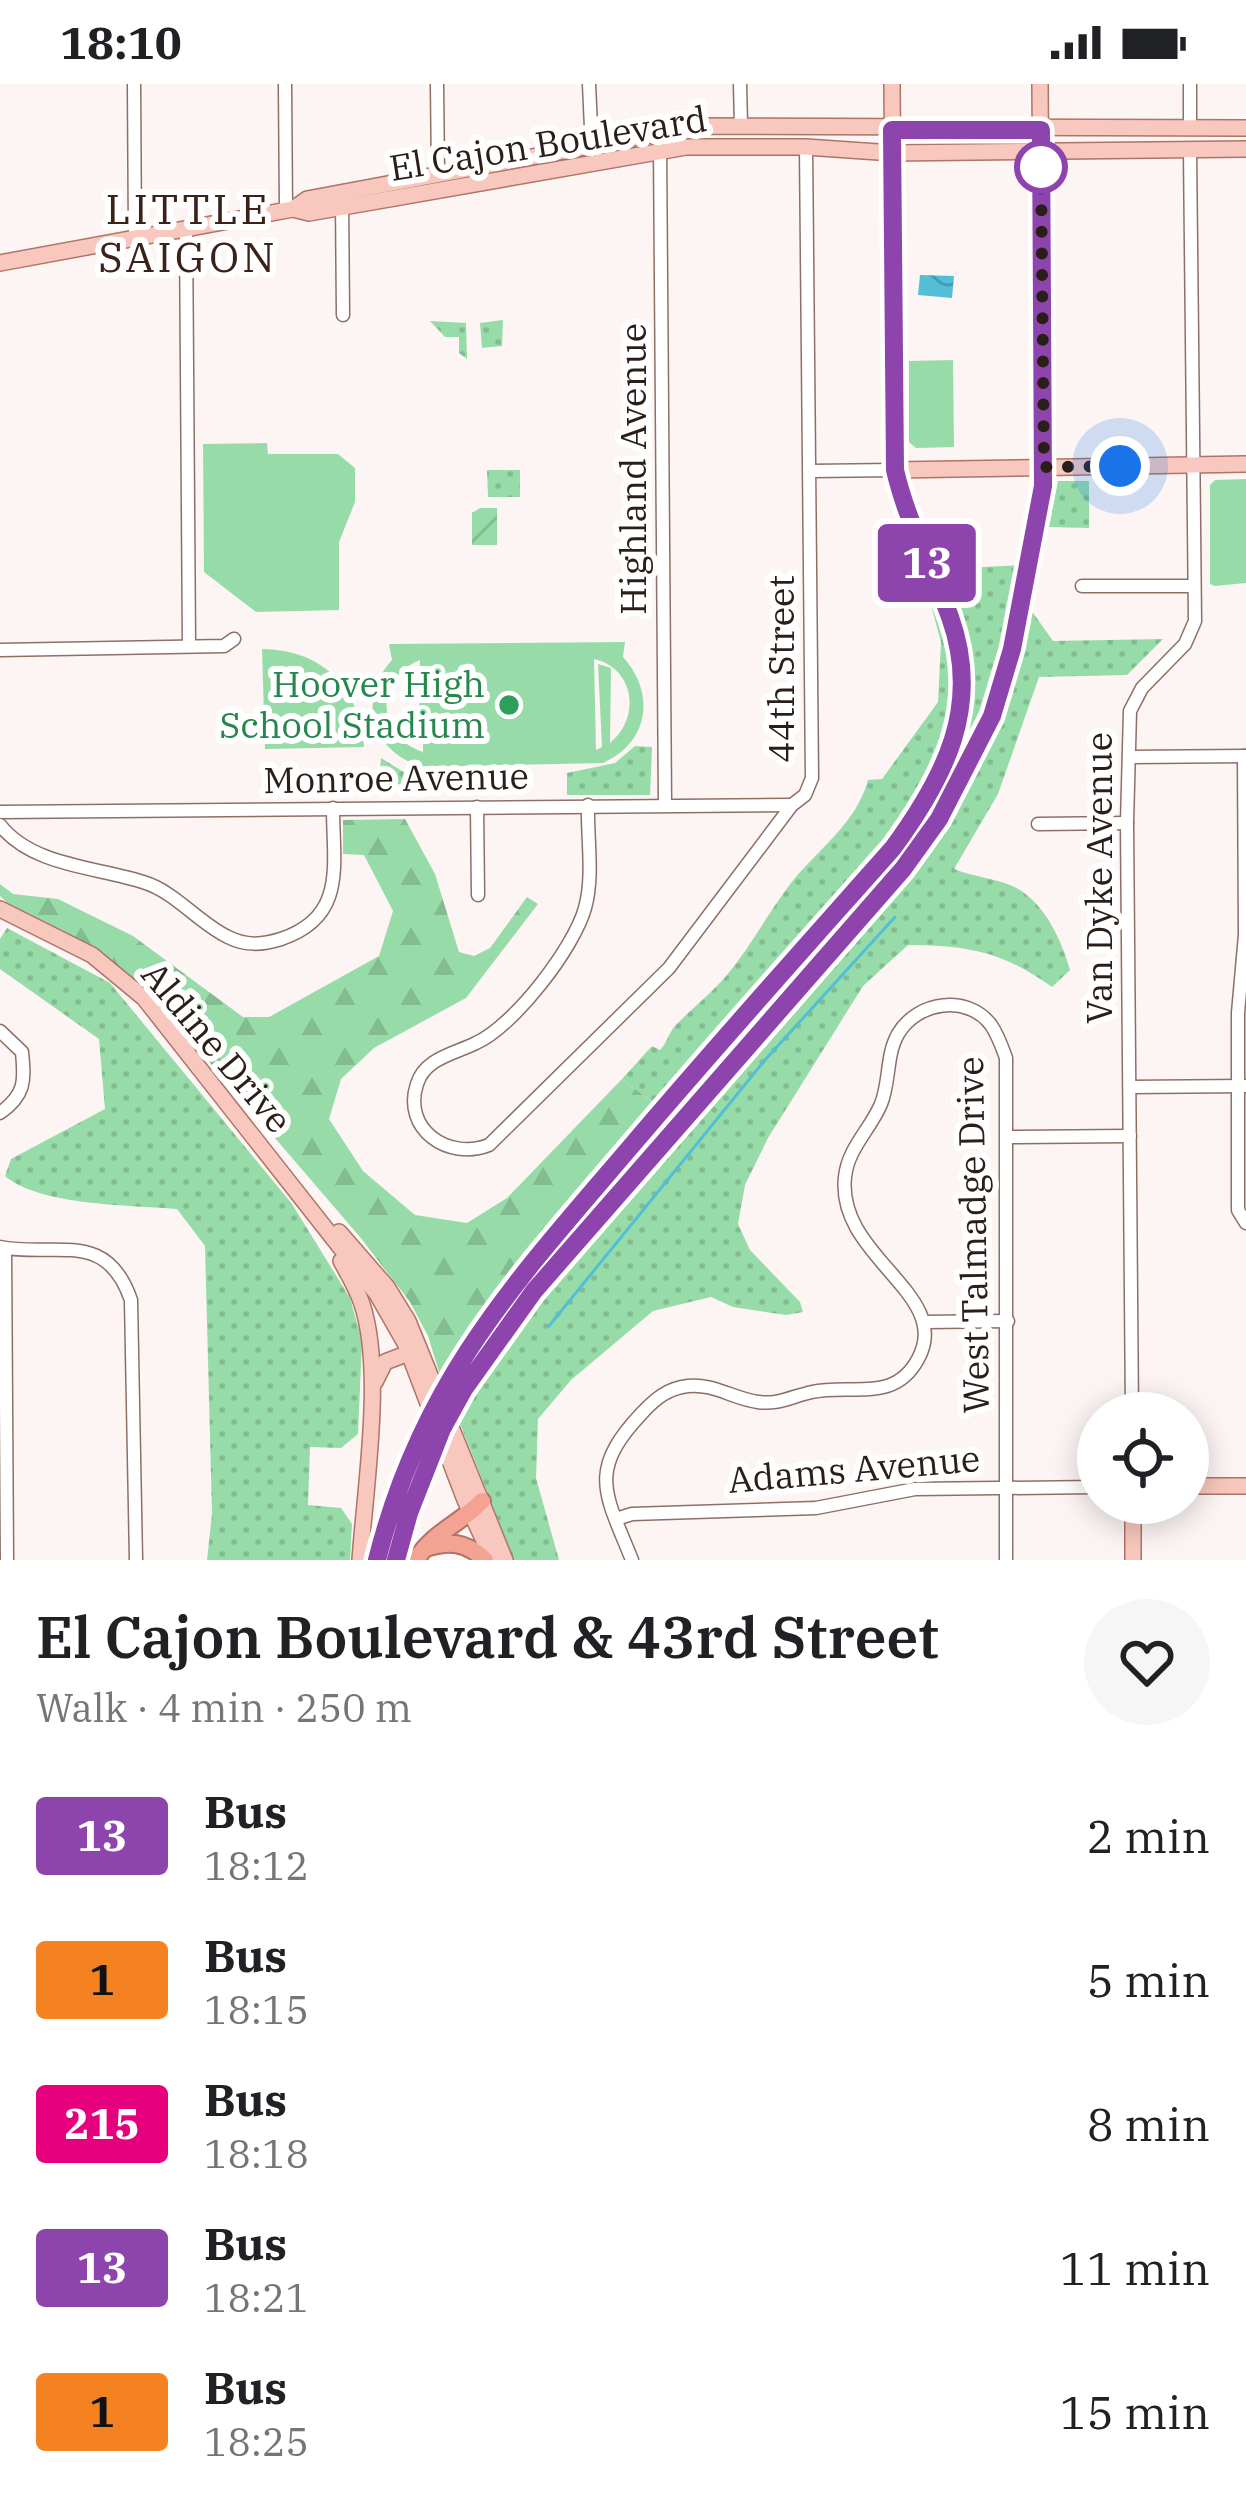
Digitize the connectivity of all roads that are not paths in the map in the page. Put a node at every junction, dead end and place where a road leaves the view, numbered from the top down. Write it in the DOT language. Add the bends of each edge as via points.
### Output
graph roads {
  1 [pos="134,84"];
  2 [pos="285,84"];
  3 [pos="437,84"];
  4 [pos="590,84"];
  5 [pos="740,84"];
  6 [pos="892,84"];
  7 [pos="1040,84"];
  8 [pos="1190,84"];
  9 [pos="740,125"];
  10 [pos="838,128"];
  11 [pos="1190,128"];
  12 [pos="1246,128"];
  13 [pos="892,130"];
  14 [pos="1041,130"];
  15 [pos="659,142"];
  16 [pos="718,145"];
  17 [pos="806,147"];
  18 [pos="1246,149"];
  19 [pos="1190,150"];
  20 [pos="1041,151"];
  21 [pos="893,153"];
  22 [pos="592,155"];
  23 [pos="438,183"];
  24 [pos="342,200"];
  25 [pos="290,210"];
  26 [pos="186,228"];
  27 [pos="135,238"];
  28 [pos="0,262"];
  29 [pos="343,315"];
  30 [pos="1246,464"];
  31 [pos="1193,465"];
  32 [pos="1044,467"];
  33 [pos="895,470"];
  34 [pos="811,471"];
  35 [pos="1082,586"];
  36 [pos="1193,586"];
  37 [pos="234,639"];
  38 [pos="189,646"];
  39 [pos="0,650"];
  40 [pos="1245,756"];
  41 [pos="1129,758"];
  42 [pos="665,805"];
  43 [pos="588,806"];
  44 [pos="792,806"];
  45 [pos="477,807"];
  46 [pos="333,808"];
  47 [pos="0,812"];
  48 [pos="1127,823"];
  49 [pos="1038,824"];
  50 [pos="0,825"];
  51 [pos="478,895"];
  52 [pos="0,909"];
  53 [pos="0,1030"];
  54 [pos="1242,1086"];
  55 [pos="1130,1087"];
  56 [pos="0,1112"];
  57 [pos="1130,1136"];
  58 [pos="1006,1137"];
  59 [pos="309,1207"];
  60 [pos="1246,1222"];
  61 [pos="3,1248"];
  62 [pos="1008,1321"];
  63 [pos="925,1322"];
  64 [pos="415,1351"];
  65 [pos="1132,1392"];
  66 [pos="371,1402"];
  67 [pos="1209,1486"];
  68 [pos="1246,1486"];
  69 [pos="1008,1487"];
  70 [pos="1077,1487"];
  71 [pos="477,1507"];
  72 [pos="616,1519"];
  73 [pos="1133,1524"];
  74 [pos="420,1554"];
  75 [pos="7,1560"];
  76 [pos="136,1560"];
  77 [pos="360,1560"];
  78 [pos="376,1560"];
  79 [pos="396,1560"];
  80 [pos="489,1560"];
  81 [pos="505,1560"];
  82 [pos="632,1560"];
  83 [pos="1006,1560"];
  84 [pos="1133,1560"];
  1 -- 27 [label="street"];
  2 -- 25 [label="street"];
  3 -- 23 [label="street"];
  4 -- 22 [label="street"];
  5 -- 9 [label="street"];
  6 -- 13 [label="main road"];
  7 -- 14 [label="main road"];
  8 -- 11 [label="street"];
  9 -- 10 [label="main road, El Cajon Boulevard"];
  9 -- 15 [label="main road, El Cajon Boulevard"];
  9 -- 16 [label="main road"];
  10 -- 13 [label="main road, El Cajon Boulevard"];
  10 -- 17 [label="main road" via="809,137"];
  11 -- 12 [label="main road, El Cajon Boulevard"];
  11 -- 14 [label="main road, El Cajon Boulevard"];
  13 -- 14 [label="main road, El Cajon Boulevard"];
  13 -- 21 [label="main road"];
  14 -- 20 [label="main road"];
  15 -- 16 [label="main road, El Cajon Boulevard"];
  15 -- 22 [label="main road, El Cajon Boulevard"];
  15 -- 42 [label="street, Highland Avenue"];
  16 -- 17 [label="main road, El Cajon Boulevard"];
  17 -- 21 [label="main road, El Cajon Boulevard"];
  17 -- 34 [label="street, 44th Street"];
  18 -- 19 [label="main road, El Cajon Boulevard"];
  19 -- 20 [label="main road, El Cajon Boulevard"];
  19 -- 31 [label="street, Van Dyke Avenue"];
  20 -- 21 [label="main road, El Cajon Boulevard"];
  20 -- 32 [label="main road"];
  21 -- 33 [label="main road"];
  22 -- 23 [label="main road, El Cajon Boulevard"];
  22 -- 23 [label="main road, El Cajon Boulevard" via="479,168"];
  23 -- 24 [label="main road, El Cajon Boulevard"];
  24 -- 25 [label="main road, El Cajon Boulevard" via="309,213"];
  24 -- 29 [label="street"];
  25 -- 26 [label="main road, El Cajon Boulevard"];
  26 -- 27 [label="main road, El Cajon Boulevard"];
  26 -- 38 [label="street"];
  27 -- 28 [label="main road, El Cajon Boulevard"];
  30 -- 31 [label="main road"];
  31 -- 32 [label="main road"];
  31 -- 36 [label="street, Van Dyke Avenue"];
  32 -- 33 [label="main road"];
  32 -- 79 [label="main road, bridge" via="1003,682 939,819 534,1291 464,1389 426,1466"];
  33 -- 34 [label="street"];
  33 -- 78 [label="main road, bridge" via="955,636 959,713 950,757 893,848 516,1281 455,1366 412,1452"];
  34 -- 44 [label="street, 44th Street" via="812,778"];
  35 -- 36 [label="street"];
  36 -- 41 [label="street, Van Dyke Avenue" via="1192,634 1134,699"];
  37 -- 38 [label="street"];
  38 -- 39 [label="street"];
  40 -- 41 [label="street"];
  40 -- 54 [label="street"];
  41 -- 48 [label="street, Van Dyke Avenue"];
  42 -- 43 [label="street, Monroe Avenue"];
  42 -- 44 [label="street, Monroe Avenue"];
  43 -- 44 [label="street, 44th Street" via="586,906 577,928 505,1025 447,1054 417,1080 413,1108 428,1136 458,1151 497,1139 669,968"];
  43 -- 45 [label="street, Monroe Avenue"];
  45 -- 46 [label="street, Monroe Avenue"];
  45 -- 51 [label="street"];
  46 -- 47 [label="street, Monroe Avenue"];
  46 -- 50 [label="street" via="327,906 311,926 257,945 220,933 148,883 25,848"];
  48 -- 49 [label="street"];
  48 -- 55 [label="street, Van Dyke Avenue"];
  52 -- 59 [label="main road, Aldine Drive" via="92,955 144,998"];
  53 -- 56 [label="street" via="22,1052 25,1081 19,1098"];
  54 -- 55 [label="street"];
  54 -- 60 [label="street" via="1238,1210"];
  55 -- 57 [label="street, Van Dyke Avenue"];
  57 -- 58 [label="street"];
  57 -- 65 [label="street, Van Dyke Avenue"];
  58 -- 62 [label="street, West Talmadge Drive"];
  58 -- 63 [label="street, West Talmadge Drive" via="999,1039 983,1016 956,1005 923,1011 898,1034 879,1109 850,1153 845,1199 856,1233"];
  59 -- 64 [label="main road, Aldine Drive" via="387,1287"];
  59 -- 66 [label="main road" via="363,1305"];
  61 -- 75 [label="street"];
  61 -- 76 [label="street" via="79,1249 104,1258 127,1287"];
  62 -- 63 [label="street"];
  62 -- 69 [label="street, West Talmadge Drive"];
  63 -- 72 [label="street" via="919,1358 880,1389 772,1403 707,1386 664,1393 611,1451 605,1478"];
  64 -- 66 [label="main road" via="380,1367"];
  64 -- 71 [label="main road, Aldine Drive"];
  66 -- 77 [label="main road"];
  67 -- 68 [label="main road"];
  69 -- 70 [label="street, Adams Avenue"];
  69 -- 72 [label="street, Adams Avenue"];
  69 -- 83 [label="street, West Talmadge Drive"];
  71 -- 74 [label="highway"];
  71 -- 80 [label="main road, Aldine Drive"];
  71 -- 81 [label="main road, Aldine Drive"];
  72 -- 82 [label="street"];
  73 -- 84 [label="main road"];
  74 -- 80 [label="highway" via="458,1543"];
}
